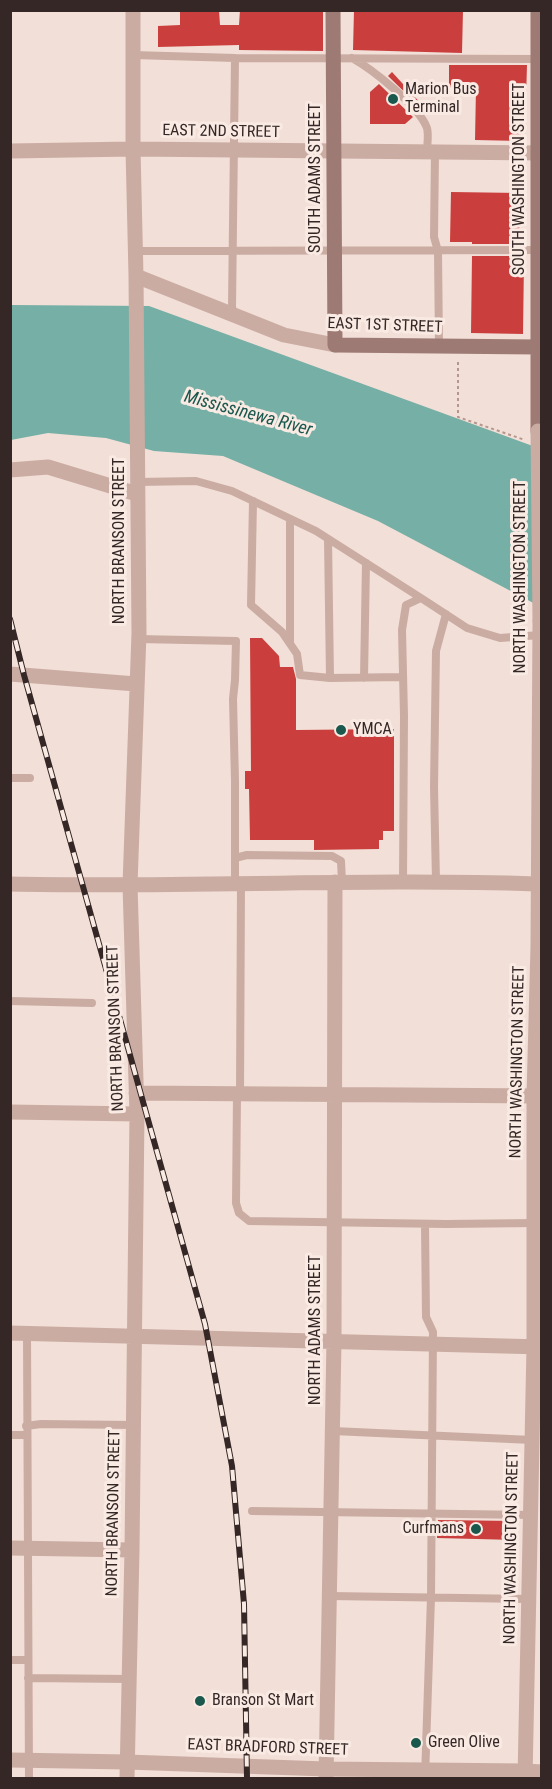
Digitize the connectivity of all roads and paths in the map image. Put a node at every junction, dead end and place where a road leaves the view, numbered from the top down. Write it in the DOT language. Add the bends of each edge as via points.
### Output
graph roads {
  1 [pos="133,10"];
  2 [pos="333,10"];
  3 [pos="538,10"];
  4 [pos="133,55"];
  5 [pos="333,57"];
  6 [pos="349,57"];
  7 [pos="235,58"];
  8 [pos="538,59"];
  9 [pos="133,149"];
  10 [pos="235,150"];
  11 [pos="10,151"];
  12 [pos="333,151"];
  13 [pos="431,152"];
  14 [pos="540,153"];
  15 [pos="540,250"];
  16 [pos="135,251"];
  17 [pos="234,251"];
  18 [pos="438,251"];
  19 [pos="334,252"];
  20 [pos="136,276"];
  21 [pos="234,315"];
  22 [pos="335,345"];
  23 [pos="439,346"];
  24 [pos="539,347"];
  25 [pos="458,362"];
  26 [pos="537,435"];
  27 [pos="10,470"];
  28 [pos="137,483"];
  29 [pos="253,501"];
  30 [pos="290,519"];
  31 [pos="328,539"];
  32 [pos="366,563"];
  33 [pos="422,598"];
  34 [pos="446,614"];
  35 [pos="540,628"];
  36 [pos="138,639"];
  37 [pos="290,644"];
  38 [pos="10,674"];
  39 [pos="541,676"];
  40 [pos="403,677"];
  41 [pos="330,678"];
  42 [pos="364,678"];
  43 [pos="136,684"];
  44 [pos="10,778"];
  45 [pos="30,778"];
  46 [pos="540,819"];
  47 [pos="235,858"];
  48 [pos="436,881"];
  49 [pos="338,882"];
  50 [pos="403,882"];
  51 [pos="10,884"];
  52 [pos="238,884"];
  53 [pos="537,884"];
  54 [pos="130,885"];
  55 [pos="540,946"];
  56 [pos="10,1001"];
  57 [pos="92,1003"];
  58 [pos="136,1093"];
  59 [pos="238,1094"];
  60 [pos="334,1095"];
  61 [pos="538,1096"];
  62 [pos="10,1112"];
  63 [pos="137,1114"];
  64 [pos="334,1223"];
  65 [pos="534,1223"];
  66 [pos="424,1224"];
  67 [pos="538,1260"];
  68 [pos="10,1333"];
  69 [pos="27,1334"];
  70 [pos="135,1336"];
  71 [pos="334,1341"];
  72 [pos="433,1344"];
  73 [pos="538,1347"];
  74 [pos="134,1425"];
  75 [pos="26,1430"];
  76 [pos="333,1431"];
  77 [pos="10,1435"];
  78 [pos="432,1436"];
  79 [pos="532,1440"];
  80 [pos="252,1511"];
  81 [pos="331,1512"];
  82 [pos="431,1514"];
  83 [pos="531,1515"];
  84 [pos="10,1548"];
  85 [pos="27,1548"];
  86 [pos="132,1550"];
  87 [pos="330,1596"];
  88 [pos="430,1597"];
  89 [pos="529,1599"];
  90 [pos="10,1660"];
  91 [pos="28,1660"];
  92 [pos="28,1677"];
  93 [pos="129,1679"];
  94 [pos="10,1761"];
  95 [pos="29,1761"];
  96 [pos="127,1761"];
  97 [pos="542,1772"];
  98 [pos="326,1774"];
  99 [pos="425,1774"];
  100 [pos="525,1775"];
  101 [pos="29,1779"];
  102 [pos="127,1779"];
  1 -- 4 [label="street, NORTH BRANSON STREET"];
  2 -- 5 [label="main road, SOUTH ADAMS STREET"];
  3 -- 8 [label="main road, SOUTH WASHINGTON STREET"];
  4 -- 7 [label="lane"];
  4 -- 9 [label="street, NORTH BRANSON STREET"];
  5 -- 6 [label="lane"];
  5 -- 7 [label="lane"];
  5 -- 12 [label="main road, SOUTH ADAMS STREET"];
  6 -- 8 [label="lane"];
  6 -- 13 [label="lane" via="382,78 418,114 428,129"];
  7 -- 10 [label="lane"];
  8 -- 14 [label="main road, SOUTH WASHINGTON STREET"];
  9 -- 10 [label="street, EAST 2ND STREET"];
  9 -- 11 [label="street, EAST 2ND STREET"];
  9 -- 16 [label="street, NORTH BRANSON STREET"];
  10 -- 12 [label="street, EAST 2ND STREET"];
  10 -- 17 [label="lane"];
  12 -- 13 [label="street, EAST 2ND STREET"];
  12 -- 19 [label="main road, SOUTH ADAMS STREET"];
  13 -- 14 [label="street, EAST 2ND STREET"];
  13 -- 18 [label="lane" via="434,237"];
  14 -- 15 [label="main road, SOUTH WASHINGTON STREET"];
  15 -- 18 [label="lane"];
  15 -- 24 [label="main road, SOUTH WASHINGTON STREET"];
  16 -- 17 [label="lane"];
  16 -- 20 [label="street, NORTH BRANSON STREET"];
  17 -- 19 [label="lane"];
  17 -- 21 [label="lane"];
  18 -- 19 [label="lane"];
  18 -- 23 [label="lane"];
  19 -- 22 [label="main road, SOUTH ADAMS STREET"];
  20 -- 21 [label="street, EAST 1ST STREET"];
  20 -- 28 [label="street, NORTH BRANSON STREET"];
  21 -- 22 [label="street, EAST 1ST STREET" via="284,335"];
  22 -- 23 [label="main road, EAST 1ST STREET"];
  23 -- 24 [label="main road, EAST 1ST STREET"];
  24 -- 26 [label="main road, NORTH WASHINGTON STREET"];
  25 -- 26 [label="path" via="458,417"];
  26 -- 35 [label="street, NORTH WASHINGTON STREET, bridge"];
  27 -- 28 [label="street" via="48,467"];
  28 -- 29 [label="lane" via="196,481"];
  28 -- 36 [label="street, NORTH BRANSON STREET"];
  29 -- 30 [label="lane"];
  29 -- 37 [label="lane" via="251,605"];
  30 -- 31 [label="lane"];
  30 -- 37 [label="lane"];
  31 -- 32 [label="lane"];
  31 -- 41 [label="lane"];
  32 -- 33 [label="lane"];
  32 -- 42 [label="lane"];
  33 -- 34 [label="lane"];
  33 -- 40 [label="lane" via="406,605"];
  34 -- 35 [label="lane" via="467,628 500,638"];
  34 -- 48 [label="lane" via="436,651"];
  35 -- 39 [label="street, NORTH WASHINGTON STREET"];
  36 -- 43 [label="street, NORTH BRANSON STREET"];
  36 -- 47 [label="lane" via="236,641"];
  37 -- 41 [label="lane" via="297,654 300,675"];
  38 -- 43 [label="street"];
  39 -- 46 [label="street, NORTH WASHINGTON STREET"];
  40 -- 42 [label="lane"];
  40 -- 50 [label="lane"];
  41 -- 42 [label="lane"];
  43 -- 54 [label="street, NORTH BRANSON STREET"];
  44 -- 45 [label="lane"];
  46 -- 53 [label="street, NORTH WASHINGTON STREET"];
  47 -- 49 [label="lane" via="332,856 341,861"];
  47 -- 52 [label="lane"];
  48 -- 50 [label="street"];
  48 -- 53 [label="street"];
  49 -- 50 [label="street"];
  49 -- 52 [label="street"];
  49 -- 60 [label="street, NORTH ADAMS STREET"];
  51 -- 54 [label="street"];
  52 -- 54 [label="street"];
  52 -- 59 [label="lane"];
  53 -- 55 [label="street, NORTH WASHINGTON STREET"];
  54 -- 58 [label="street, NORTH BRANSON STREET"];
  55 -- 61 [label="street, NORTH WASHINGTON STREET"];
  56 -- 57 [label="lane"];
  58 -- 59 [label="street"];
  58 -- 63 [label="street, NORTH BRANSON STREET"];
  59 -- 60 [label="street"];
  59 -- 64 [label="lane" via="239,1213 249,1221"];
  60 -- 61 [label="street"];
  60 -- 64 [label="street, NORTH ADAMS STREET"];
  61 -- 65 [label="street, NORTH WASHINGTON STREET"];
  62 -- 63 [label="street"];
  63 -- 70 [label="street, NORTH BRANSON STREET"];
  64 -- 66 [label="lane"];
  64 -- 71 [label="street, NORTH ADAMS STREET"];
  65 -- 66 [label="lane"];
  65 -- 67 [label="street, NORTH WASHINGTON STREET"];
  66 -- 72 [label="lane" via="426,1317 433,1332"];
  67 -- 73 [label="street, NORTH WASHINGTON STREET"];
  68 -- 69 [label="street"];
  69 -- 70 [label="street"];
  69 -- 75 [label="lane"];
  70 -- 71 [label="street"];
  70 -- 74 [label="street, NORTH BRANSON STREET"];
  71 -- 72 [label="street"];
  71 -- 76 [label="street, NORTH ADAMS STREET"];
  72 -- 73 [label="street"];
  72 -- 78 [label="lane"];
  73 -- 79 [label="street, NORTH WASHINGTON STREET"];
  74 -- 75 [label="lane" via="41,1424"];
  74 -- 86 [label="street, NORTH BRANSON STREET"];
  75 -- 77 [label="lane"];
  75 -- 85 [label="lane"];
  76 -- 78 [label="lane"];
  76 -- 81 [label="street, NORTH ADAMS STREET"];
  78 -- 79 [label="lane"];
  78 -- 82 [label="lane"];
  79 -- 83 [label="street, NORTH WASHINGTON STREET"];
  80 -- 81 [label="lane"];
  81 -- 82 [label="lane"];
  81 -- 87 [label="street, NORTH ADAMS STREET"];
  82 -- 83 [label="lane"];
  82 -- 88 [label="lane"];
  83 -- 89 [label="street, NORTH WASHINGTON STREET"];
  84 -- 85 [label="street"];
  85 -- 86 [label="street"];
  85 -- 91 [label="lane"];
  86 -- 93 [label="street, NORTH BRANSON STREET"];
  87 -- 88 [label="lane"];
  87 -- 98 [label="street, NORTH ADAMS STREET"];
  88 -- 89 [label="lane"];
  88 -- 99 [label="lane"];
  89 -- 100 [label="street, NORTH WASHINGTON STREET"];
  90 -- 91 [label="lane"];
  91 -- 92 [label="lane"];
  92 -- 93 [label="lane"];
  92 -- 95 [label="lane"];
  93 -- 96 [label="street, NORTH BRANSON STREET"];
  94 -- 95 [label="street, EAST BRADFORD STREET"];
  95 -- 96 [label="street, EAST BRADFORD STREET"];
  95 -- 101 [label="lane"];
  96 -- 98 [label="street, EAST BRADFORD STREET"];
  96 -- 102 [label="street, NORTH BRANSON STREET"];
  97 -- 100 [label="street, EAST BRADFORD STREET"];
  98 -- 99 [label="street, EAST BRADFORD STREET"];
  99 -- 100 [label="street, EAST BRADFORD STREET"];
}
